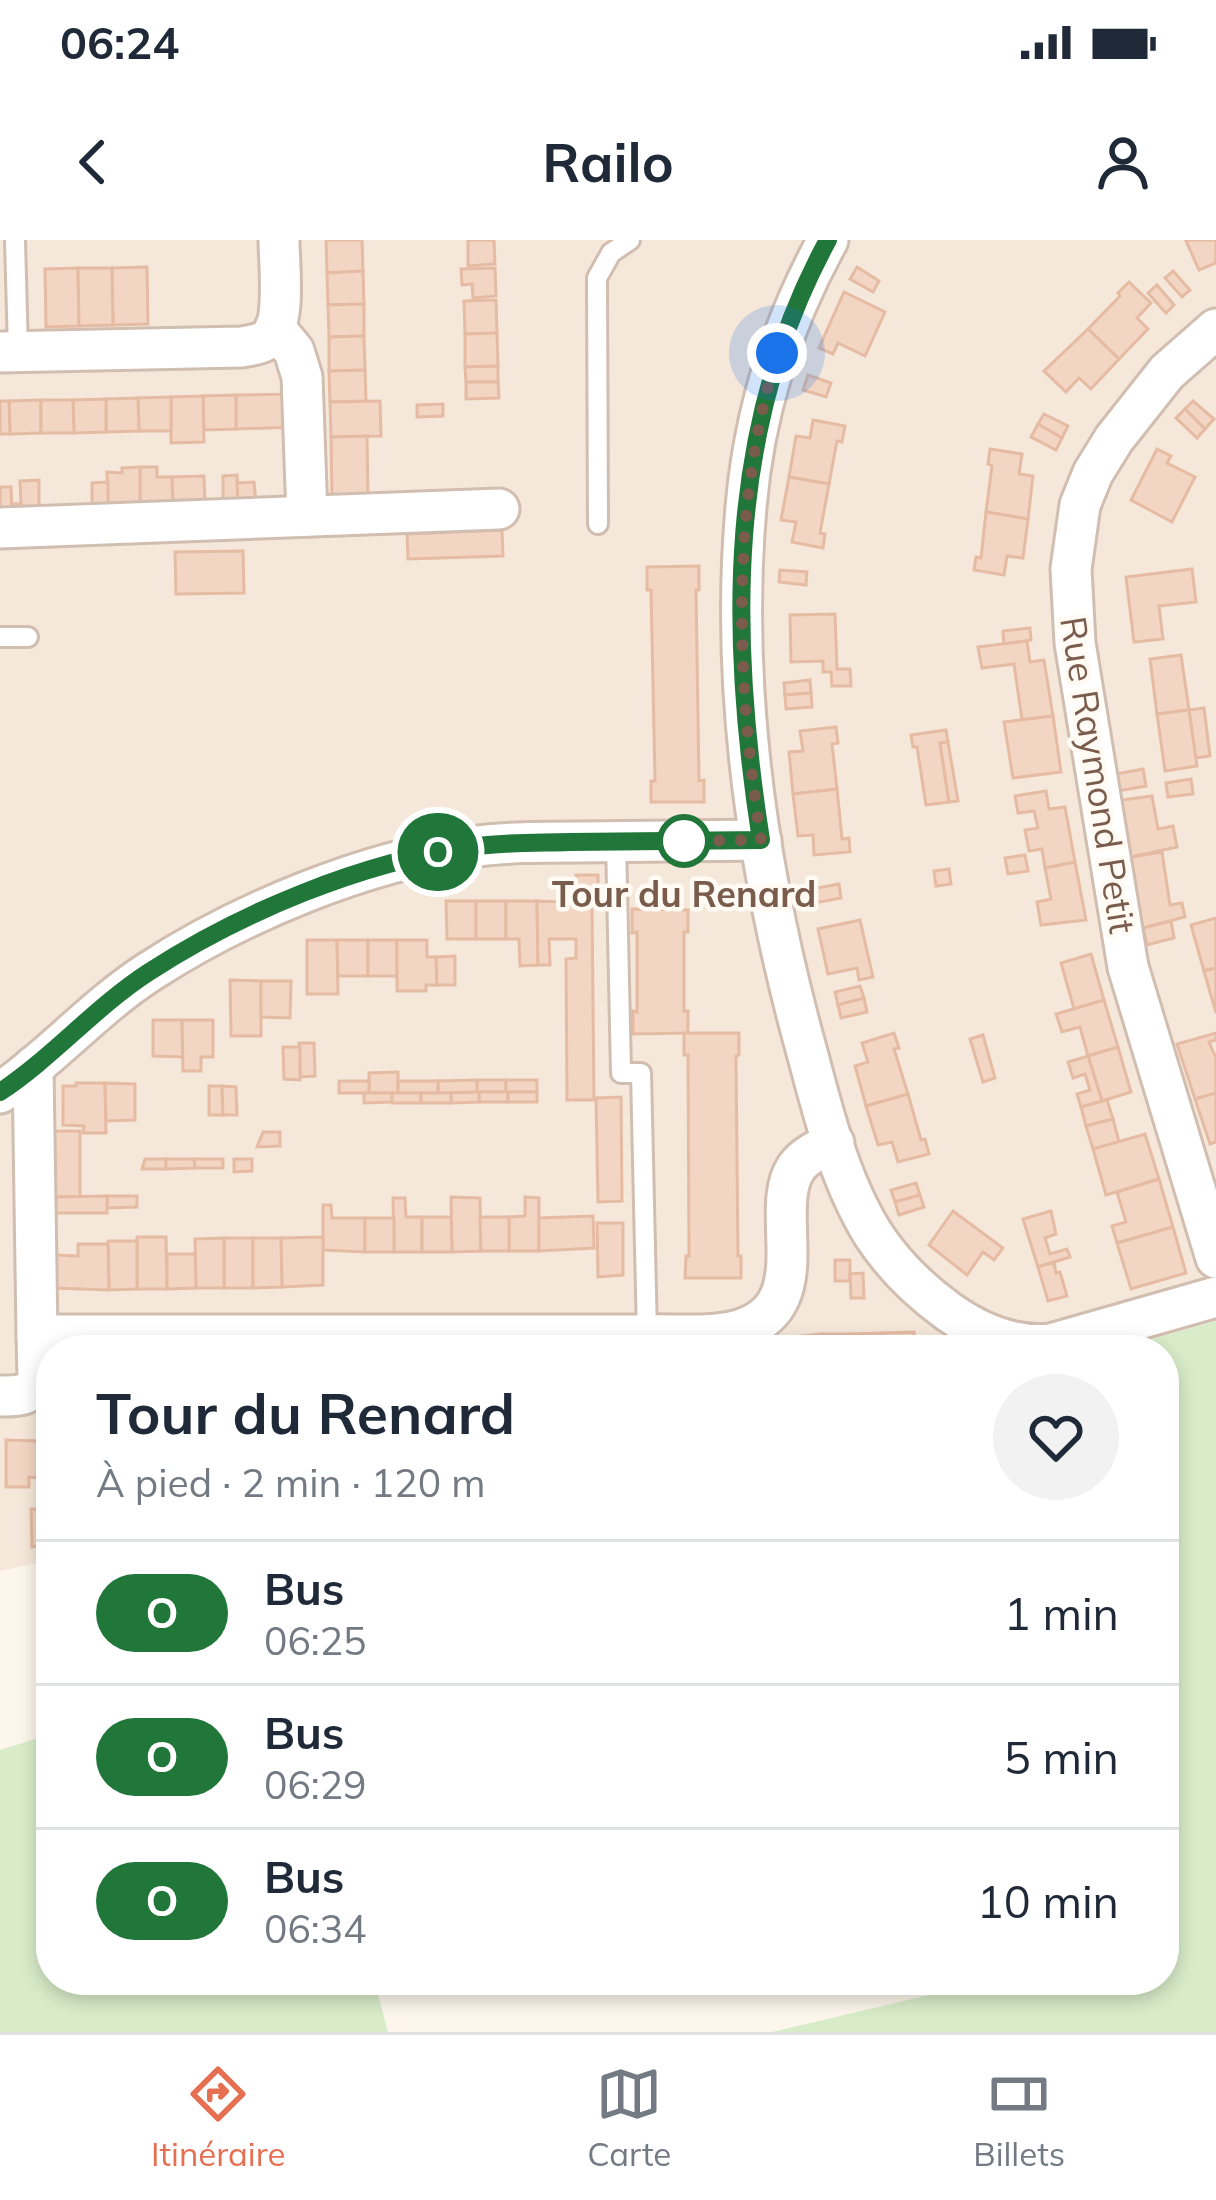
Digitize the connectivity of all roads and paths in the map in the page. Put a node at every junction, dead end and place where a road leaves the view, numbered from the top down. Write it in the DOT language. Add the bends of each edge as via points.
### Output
graph roads {
  1 [pos="16,240"];
  2 [pos="279,240"];
  3 [pos="630,240"];
  4 [pos="828,240"];
  5 [pos="603,249"];
  6 [pos="275,328"];
  7 [pos="1216,329"];
  8 [pos="9,351"];
  9 [pos="499,509"];
  10 [pos="307,517"];
  11 [pos="598,524"];
  12 [pos="0,528"];
  13 [pos="28,637"];
  14 [pos="0,638"];
  15 [pos="761,840"];
  16 [pos="616,841"];
  17 [pos="33,1067"];
  18 [pos="0,1093"];
  19 [pos="834,1142"];
  20 [pos="1216,1258"];
  21 [pos="1216,1297"];
  22 [pos="37,1335"];
  23 [pos="646,1335"];
  24 [pos="992,1335"];
  25 [pos="1080,1335"];
  26 [pos="36,1383"];
  27 [pos="0,1396"];
  1 -- 8 [label="lane"];
  2 -- 6 [label="street"];
  3 -- 5 [label="lane"];
  4 -- 15 [label="street" via="784,333 750,472 743,643"];
  5 -- 11 [label="lane" via="596,295"];
  6 -- 8 [label="street" via="262,342 242,346"];
  6 -- 10 [label="street" via="302,376"];
  7 -- 20 [label="street, Rue Raymond Petit" via="1167,372 1093,473 1071,569 1075,643 1128,967"];
  9 -- 10 [label="street"];
  10 -- 12 [label="street"];
  13 -- 14 [label="lane"];
  15 -- 16 [label="street"];
  15 -- 19 [label="street" via="795,1008"];
  16 -- 17 [label="street" via="453,849 301,895 148,973"];
  16 -- 23 [label="lane" via="621,1073 641,1073"];
  17 -- 18 [label="street"];
  17 -- 22 [label="street"];
  19 -- 23 [label="street" via="804,1159 790,1180 787,1273 768,1312 732,1332"];
  19 -- 24 [label="street" via="886,1252 929,1297"];
  21 -- 25 [label="street"];
  26 -- 27 [label="street" via="26,1394"];
}
